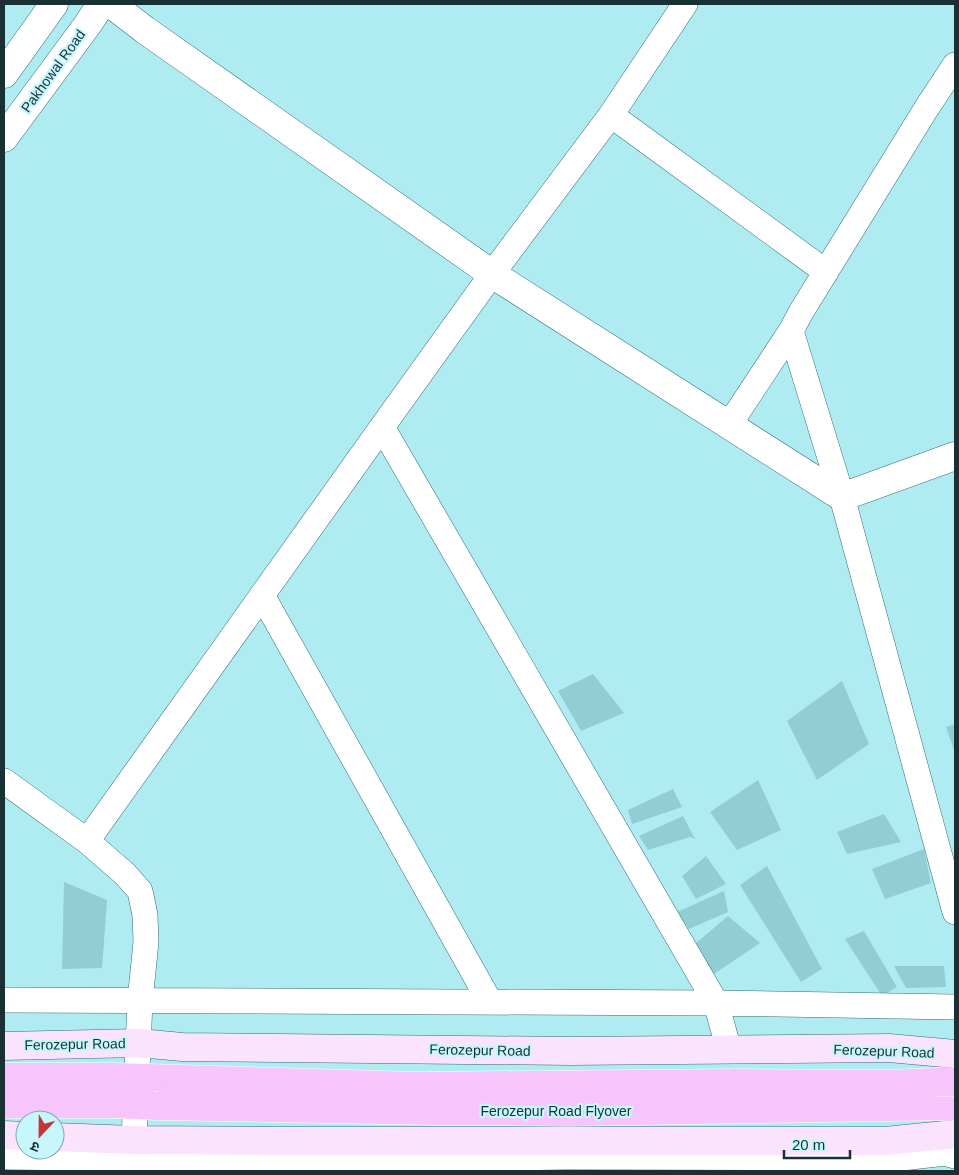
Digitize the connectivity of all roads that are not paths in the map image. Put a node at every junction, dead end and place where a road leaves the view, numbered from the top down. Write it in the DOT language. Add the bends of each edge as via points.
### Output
graph roads {
  1 [pos="56,4"];
  2 [pos="111,4"];
  3 [pos="684,4"];
  4 [pos="95,14"];
  5 [pos="955,65"];
  6 [pos="4,74"];
  7 [pos="955,96"];
  8 [pos="926,108"];
  9 [pos="611,115"];
  10 [pos="4,138"];
  11 [pos="826,272"];
  12 [pos="492,274"];
  13 [pos="791,331"];
  14 [pos="729,425"];
  15 [pos="382,427"];
  16 [pos="955,456"];
  17 [pos="842,497"];
  18 [pos="262,595"];
  19 [pos="4,781"];
  20 [pos="87,841"];
  21 [pos="955,912"];
  22 [pos="4,1000"];
  23 [pos="140,1001"];
  24 [pos="490,1002"];
  25 [pos="716,1003"];
  26 [pos="955,1007"];
  27 [pos="139,1043"];
  28 [pos="4,1046"];
  29 [pos="729,1050"];
  30 [pos="955,1054"];
  31 [pos="4,1078"];
  32 [pos="949,1081"];
  33 [pos="4,1104"];
  34 [pos="955,1105"];
  35 [pos="955,1134"];
  36 [pos="65,1137"];
  37 [pos="134,1140"];
  38 [pos="955,1156"];
  39 [pos="4,1157"];
  40 [pos="432,1157"];
  41 [pos="566,1157"];
  42 [pos="342,1158"];
  1 -- 4 [label="street"];
  1 -- 6 [label="street"];
  2 -- 12 [label="street"];
  3 -- 9 [label="street"];
  4 -- 10 [label="street, Pakhowal Road"];
  5 -- 8 [label="street"];
  7 -- 8 [label="street"];
  8 -- 11 [label="street"];
  9 -- 11 [label="street"];
  9 -- 12 [label="street"];
  11 -- 13 [label="street"];
  12 -- 14 [label="street"];
  12 -- 15 [label="street"];
  13 -- 14 [label="street"];
  13 -- 17 [label="street"];
  14 -- 17 [label="street"];
  15 -- 18 [label="street"];
  15 -- 25 [label="street"];
  16 -- 17 [label="street"];
  17 -- 21 [label="street"];
  18 -- 20 [label="street"];
  18 -- 24 [label="street"];
  19 -- 20 [label="street"];
  20 -- 23 [label="street" via="140,891 146,942"];
  22 -- 23 [label="street"];
  23 -- 24 [label="street"];
  23 -- 27 [label="street"];
  24 -- 25 [label="street"];
  25 -- 26 [label="street"];
  25 -- 29 [label="street"];
  27 -- 28 [label="main road, Ferozepur Road"];
  27 -- 29 [label="main road, Ferozepur Road" via="182,1047"];
  27 -- 37 [label="street"];
  29 -- 30 [label="main road, Ferozepur Road" via="889,1048"];
  31 -- 32 [label="main road, Ferozepur Road Flyover, bridge" via="112,1077 416,1086"];
  32 -- 34 [label="main road" via="954,1084"];
  33 -- 34 [label="main road, Ferozepur Road Flyover, bridge" via="571,1112"];
  35 -- 41 [label="main road" via="885,1141"];
  36 -- 37 [label="main road"];
  37 -- 42 [label="main road"];
  38 -- 41 [label="street" via="945,1153 902,1158"];
  39 -- 42 [label="street"];
  40 -- 41 [label="main road"];
  40 -- 42 [label="main road"];
}
